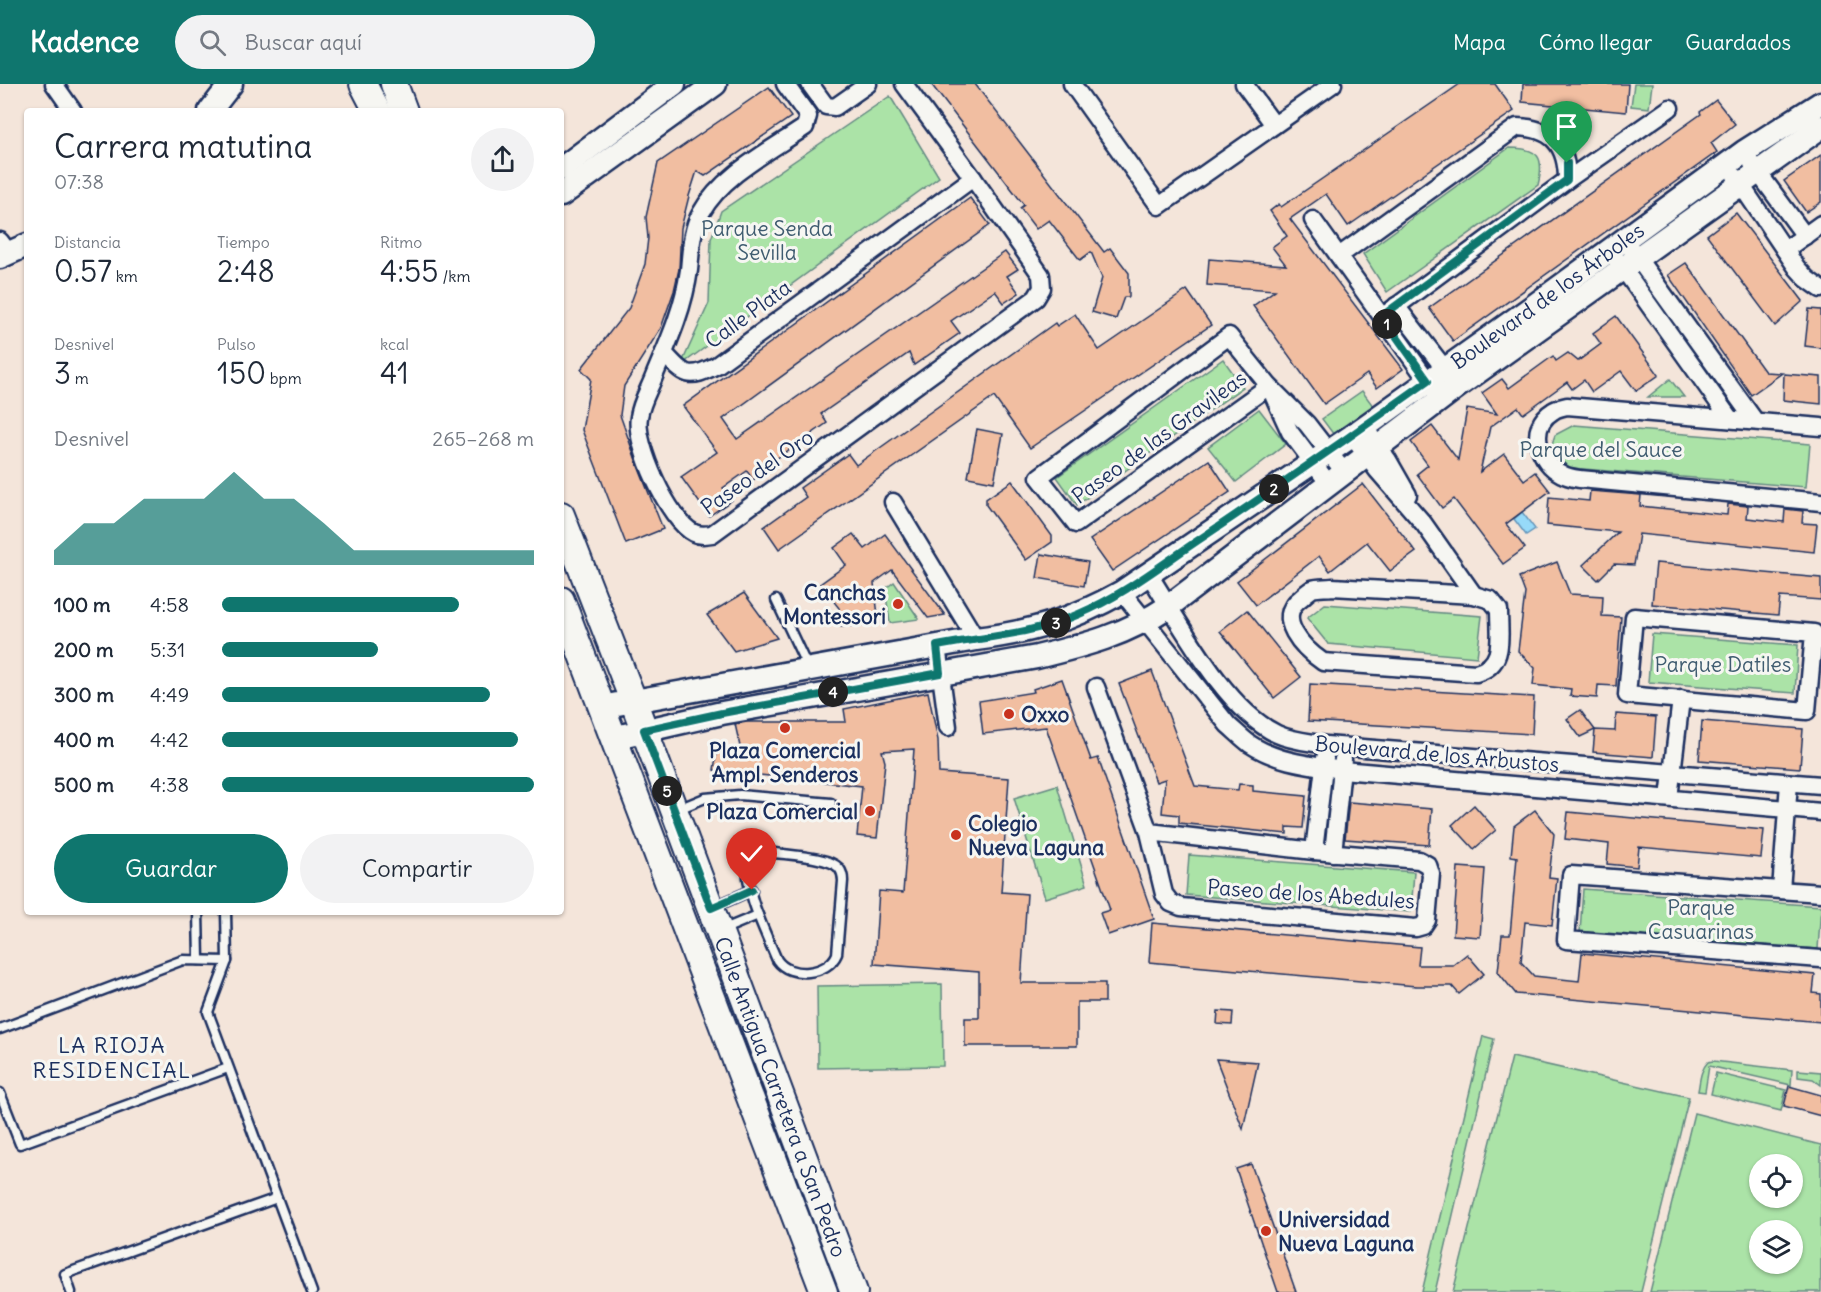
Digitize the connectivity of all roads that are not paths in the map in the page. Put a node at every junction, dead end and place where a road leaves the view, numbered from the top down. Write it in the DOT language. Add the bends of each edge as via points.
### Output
graph roads {
  1 [pos="54,84"];
  2 [pos="216,84"];
  3 [pos="231,84"];
  4 [pos="394,84"];
  5 [pos="674,84"];
  6 [pos="715,84"];
  7 [pos="785,84"];
  8 [pos="810,84"];
  9 [pos="868,84"];
  10 [pos="904,84"];
  11 [pos="1072,84"];
  12 [pos="1244,84"];
  13 [pos="1333,84"];
  14 [pos="1821,103"];
  15 [pos="71,108"];
  16 [pos="201,108"];
  17 [pos="212,108"];
  18 [pos="403,108"];
  19 [pos="1670,108"];
  20 [pos="1274,125"];
  21 [pos="1821,128"];
  22 [pos="1736,158"];
  23 [pos="564,167"];
  24 [pos="973,178"];
  25 [pos="1749,178"];
  26 [pos="1567,180"];
  27 [pos="564,193"];
  28 [pos="1313,220"];
  29 [pos="1821,224"];
  30 [pos="1804,236"];
  31 [pos="1785,250"];
  32 [pos="1623,254"];
  33 [pos="1339,256"];
  34 [pos="1821,289"];
  35 [pos="1396,306"];
  36 [pos="1382,316"];
  37 [pos="664,353"];
  38 [pos="1443,384"];
  39 [pos="1269,386"];
  40 [pos="1730,419"];
  41 [pos="1755,421"];
  42 [pos="1821,427"];
  43 [pos="1358,431"];
  44 [pos="1373,451"];
  45 [pos="1321,457"];
  46 [pos="1337,479"];
  47 [pos="893,502"];
  48 [pos="1821,502"];
  49 [pos="564,523"];
  50 [pos="1148,573"];
  51 [pos="1122,592"];
  52 [pos="1474,595"];
  53 [pos="776,600"];
  54 [pos="1169,606"];
  55 [pos="564,608"];
  56 [pos="1145,622"];
  57 [pos="976,639"];
  58 [pos="937,646"];
  59 [pos="809,669"];
  60 [pos="940,673"];
  61 [pos="1096,687"];
  62 [pos="1681,699"];
  63 [pos="633,700"];
  64 [pos="601,707"];
  65 [pos="948,727"];
  66 [pos="644,730"];
  67 [pos="612,738"];
  68 [pos="1326,745"];
  69 [pos="1344,747"];
  70 [pos="1324,767"];
  71 [pos="1342,770"];
  72 [pos="1672,774"];
  73 [pos="1789,783"];
  74 [pos="1821,785"];
  75 [pos="1669,798"];
  76 [pos="831,803"];
  77 [pos="1786,808"];
  78 [pos="674,810"];
  79 [pos="1821,812"];
  80 [pos="1149,832"];
  81 [pos="1314,851"];
  82 [pos="1333,853"];
  83 [pos="752,890"];
  84 [pos="1781,890"];
  85 [pos="1821,893"];
  86 [pos="198,915"];
  87 [pos="226,915"];
  88 [pos="758,915"];
  89 [pos="715,920"];
  90 [pos="1821,959"];
  91 [pos="199,960"];
  92 [pos="227,961"];
  93 [pos="0,1029"];
  94 [pos="228,1068"];
  95 [pos="0,1093"];
  96 [pos="277,1198"];
  97 [pos="71,1292"];
  98 [pos="312,1292"];
  99 [pos="824,1292"];
  100 [pos="854,1292"];
  1 -- 15 [label="street"];
  2 -- 16 [label="main road"];
  3 -- 17 [label="main road"];
  4 -- 18 [label="main road"];
  5 -- 23 [label="main road"];
  6 -- 27 [label="main road"];
  7 -- 37 [label="street, Paseo del Oro" via="808,116 807,122 722,184 699,215 686,286"];
  8 -- 9 [label="street" via="830,108"];
  10 -- 24 [label="street, Paseo del Oro"];
  11 -- 20 [label="street" via="1159,206"];
  12 -- 20 [label="street"];
  13 -- 20 [label="street"];
  14 -- 22 [label="main road, Boulevard de los Árboles"];
  19 -- 26 [label="street"];
  21 -- 25 [label="main road, Boulevard de los Árboles"];
  22 -- 25 [label="street"];
  22 -- 32 [label="main road, Boulevard de los Árboles"];
  24 -- 37 [label="street, Calle Plata" via="717,365 686,374"];
  24 -- 37 [label="street, Paseo del Oro" via="1041,275 1042,288 1036,298 712,534 693,532 681,521 661,494 646,460 638,418"];
  25 -- 30 [label="street"];
  25 -- 31 [label="street"];
  25 -- 32 [label="main road, Boulevard de los Árboles"];
  26 -- 33 [label="street" via="1564,155 1549,135 1517,127"];
  26 -- 35 [label="street"];
  28 -- 33 [label="street"];
  29 -- 30 [label="street"];
  30 -- 31 [label="street"];
  31 -- 34 [label="street" via="1807,279"];
  32 -- 38 [label="main road, Boulevard de los Árboles"];
  32 -- 40 [label="street"];
  32 -- 41 [label="street"];
  33 -- 36 [label="street"];
  35 -- 36 [label="street"];
  35 -- 38 [label="street"];
  36 -- 38 [label="street"];
  38 -- 43 [label="main road, Boulevard de los Árboles"];
  38 -- 44 [label="main road, Boulevard de los Árboles"];
  39 -- 39 [label="street, Paseo de las Gravileas" via="1230,336 1039,477 1076,524"];
  39 -- 45 [label="street, Paseo de las Gravileas" via="1307,424"];
  40 -- 41 [label="street"];
  40 -- 48 [label="street" via="1567,406 1553,411 1544,420 1538,443 1551,467 1580,479"];
  41 -- 42 [label="street"];
  43 -- 44 [label="street"];
  43 -- 45 [label="main road, Boulevard de los Árboles"];
  44 -- 46 [label="main road, Boulevard de los Árboles"];
  44 -- 52 [label="street"];
  45 -- 46 [label="street, Paseo de las Gravileas"];
  45 -- 50 [label="main road, Boulevard de los Árboles"];
  46 -- 54 [label="main road, Boulevard de los Árboles"];
  47 -- 57 [label="street"];
  49 -- 63 [label="main road, Calle Antigua Carretera a San Pedro"];
  50 -- 51 [label="main road, Boulevard de los Árboles"];
  50 -- 54 [label="street, Boulevard de los Arbustos"];
  51 -- 56 [label="street, Boulevard de los Arbustos"];
  51 -- 57 [label="main road, Boulevard de los Árboles" via="1045,627"];
  52 -- 52 [label="street" via="1491,600 1499,610 1497,659 1488,670 1476,673 1323,662 1310,653 1290,625 1296,601 1312,589"];
  53 -- 59 [label="lane"];
  54 -- 56 [label="main road, Boulevard de los Árboles"];
  54 -- 68 [label="street, Boulevard de los Arbustos" via="1222,686 1247,713 1279,734"];
  55 -- 64 [label="main road, Calle Antigua Carretera a San Pedro"];
  56 -- 60 [label="main road, Boulevard de los Árboles" via="1085,646"];
  56 -- 70 [label="street, Boulevard de los Arbustos" via="1228,725 1249,743 1286,760"];
  57 -- 58 [label="main road, Boulevard de los Árboles"];
  58 -- 59 [label="main road, Boulevard de los Árboles"];
  58 -- 60 [label="street"];
  59 -- 63 [label="main road, Boulevard de los Árboles"];
  60 -- 65 [label="street"];
  60 -- 66 [label="main road, Boulevard de los Árboles"];
  61 -- 80 [label="street"];
  62 -- 62 [label="street" via="1807,711 1814,633 1634,617 1627,695"];
  62 -- 72 [label="street"];
  63 -- 64 [label="main road, Boulevard de los Árboles"];
  63 -- 66 [label="main road, Calle Antigua Carretera a San Pedro"];
  64 -- 67 [label="main road, Calle Antigua Carretera a San Pedro"];
  66 -- 67 [label="main road, Boulevard de los Árboles"];
  66 -- 78 [label="main road, Calle Antigua Carretera a San Pedro"];
  67 -- 99 [label="main road, Calle Antigua Carretera a San Pedro"];
  68 -- 69 [label="street, Boulevard de los Arbustos"];
  68 -- 70 [label="street, Paseo de los Abedules"];
  69 -- 71 [label="street, Paseo de los Abedules"];
  69 -- 72 [label="street, Boulevard de los Arbustos"];
  70 -- 71 [label="street, Boulevard de los Arbustos"];
  70 -- 81 [label="street, Paseo de los Abedules"];
  71 -- 75 [label="street, Boulevard de los Arbustos"];
  71 -- 82 [label="street, Paseo de los Abedules"];
  72 -- 73 [label="street, Boulevard de los Arbustos"];
  72 -- 75 [label="street"];
  73 -- 74 [label="street, Boulevard de los Arbustos"];
  73 -- 77 [label="street"];
  75 -- 77 [label="street, Boulevard de los Arbustos"];
  76 -- 78 [label="lane" via="740,795 705,798"];
  77 -- 79 [label="street, Boulevard de los Arbustos"];
  77 -- 84 [label="street"];
  78 -- 89 [label="main road, Calle Antigua Carretera a San Pedro"];
  80 -- 81 [label="street, Paseo de los Abedules"];
  80 -- 82 [label="street, Paseo de los Abedules" via="1164,894 1181,907 1423,926 1427,920 1431,874 1428,865 1419,860"];
  81 -- 82 [label="street, Paseo de los Abedules"];
  83 -- 88 [label="lane"];
  83 -- 88 [label="lane" via="747,875 749,860 760,853 825,860 838,867 843,876 837,954 822,970 790,970 781,965"];
  83 -- 89 [label="lane"];
  84 -- 85 [label="street"];
  84 -- 90 [label="street" via="1571,875 1566,940"];
  86 -- 91 [label="lane"];
  87 -- 92 [label="lane"];
  88 -- 89 [label="lane"];
  89 -- 100 [label="main road, Calle Antigua Carretera a San Pedro"];
  91 -- 92 [label="lane"];
  91 -- 93 [label="lane" via="183,960"];
  92 -- 94 [label="lane" via="207,1012"];
  94 -- 95 [label="lane" via="20,1144"];
  94 -- 96 [label="lane"];
  96 -- 97 [label="lane" via="65,1274"];
  96 -- 98 [label="lane"];
}
